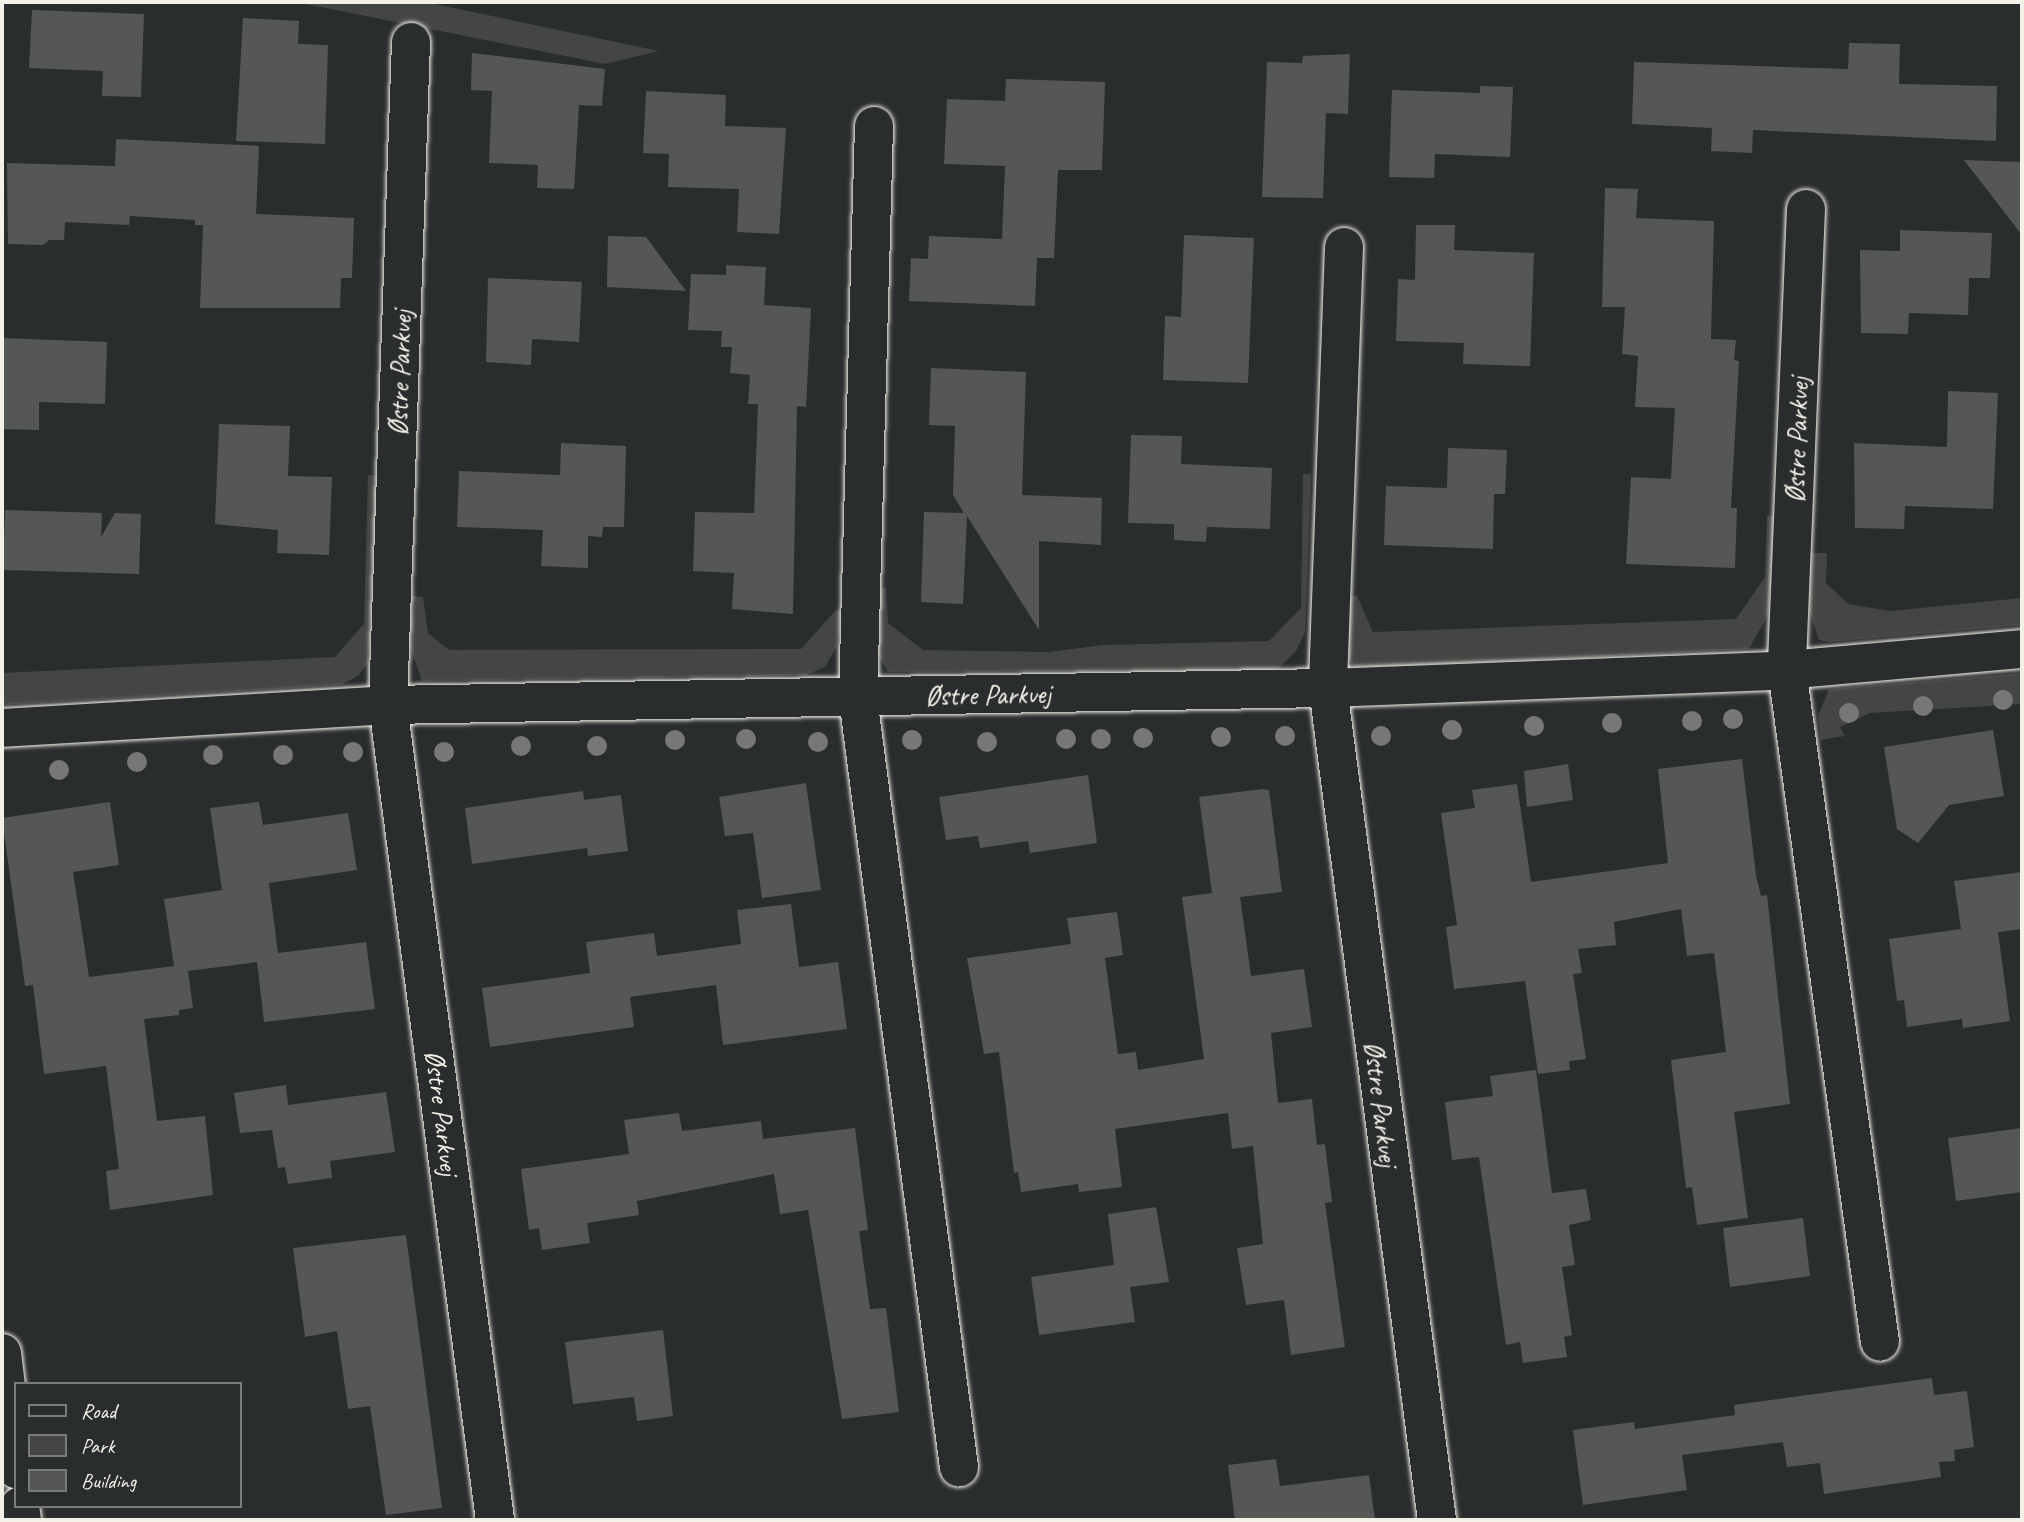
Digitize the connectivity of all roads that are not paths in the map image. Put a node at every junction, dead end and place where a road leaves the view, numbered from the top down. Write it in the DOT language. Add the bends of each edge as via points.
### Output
graph roads {
  1 [pos="411,42"];
  2 [pos="874,126"];
  3 [pos="1806,209"];
  4 [pos="1344,247"];
  5 [pos="2022,649"];
  6 [pos="1787,670"];
  7 [pos="1328,688"];
  8 [pos="858,698"];
  9 [pos="388,705"];
  10 [pos="2,728"];
  11 [pos="1880,1342"];
  12 [pos="2,1353"];
  13 [pos="14,1452"];
  14 [pos="959,1467"];
  15 [pos="495,1520"];
  16 [pos="1437,1520"];
  1 -- 9 [label="street, Østre Parkvej"];
  2 -- 8 [label="street"];
  3 -- 6 [label="street, Østre Parkvej"];
  4 -- 7 [label="street, Østre Parkvej"];
  5 -- 6 [label="street, Østre Parkvej"];
  6 -- 7 [label="street, Østre Parkvej"];
  6 -- 11 [label="street, Østre Parkvej"];
  7 -- 8 [label="street, Østre Parkvej"];
  7 -- 16 [label="street, Østre Parkvej"];
  8 -- 9 [label="street, Østre Parkvej"];
  8 -- 14 [label="street"];
  9 -- 10 [label="street, Østre Parkvej"];
  9 -- 15 [label="street, Østre Parkvej"];
  12 -- 13 [label="street"];
}
